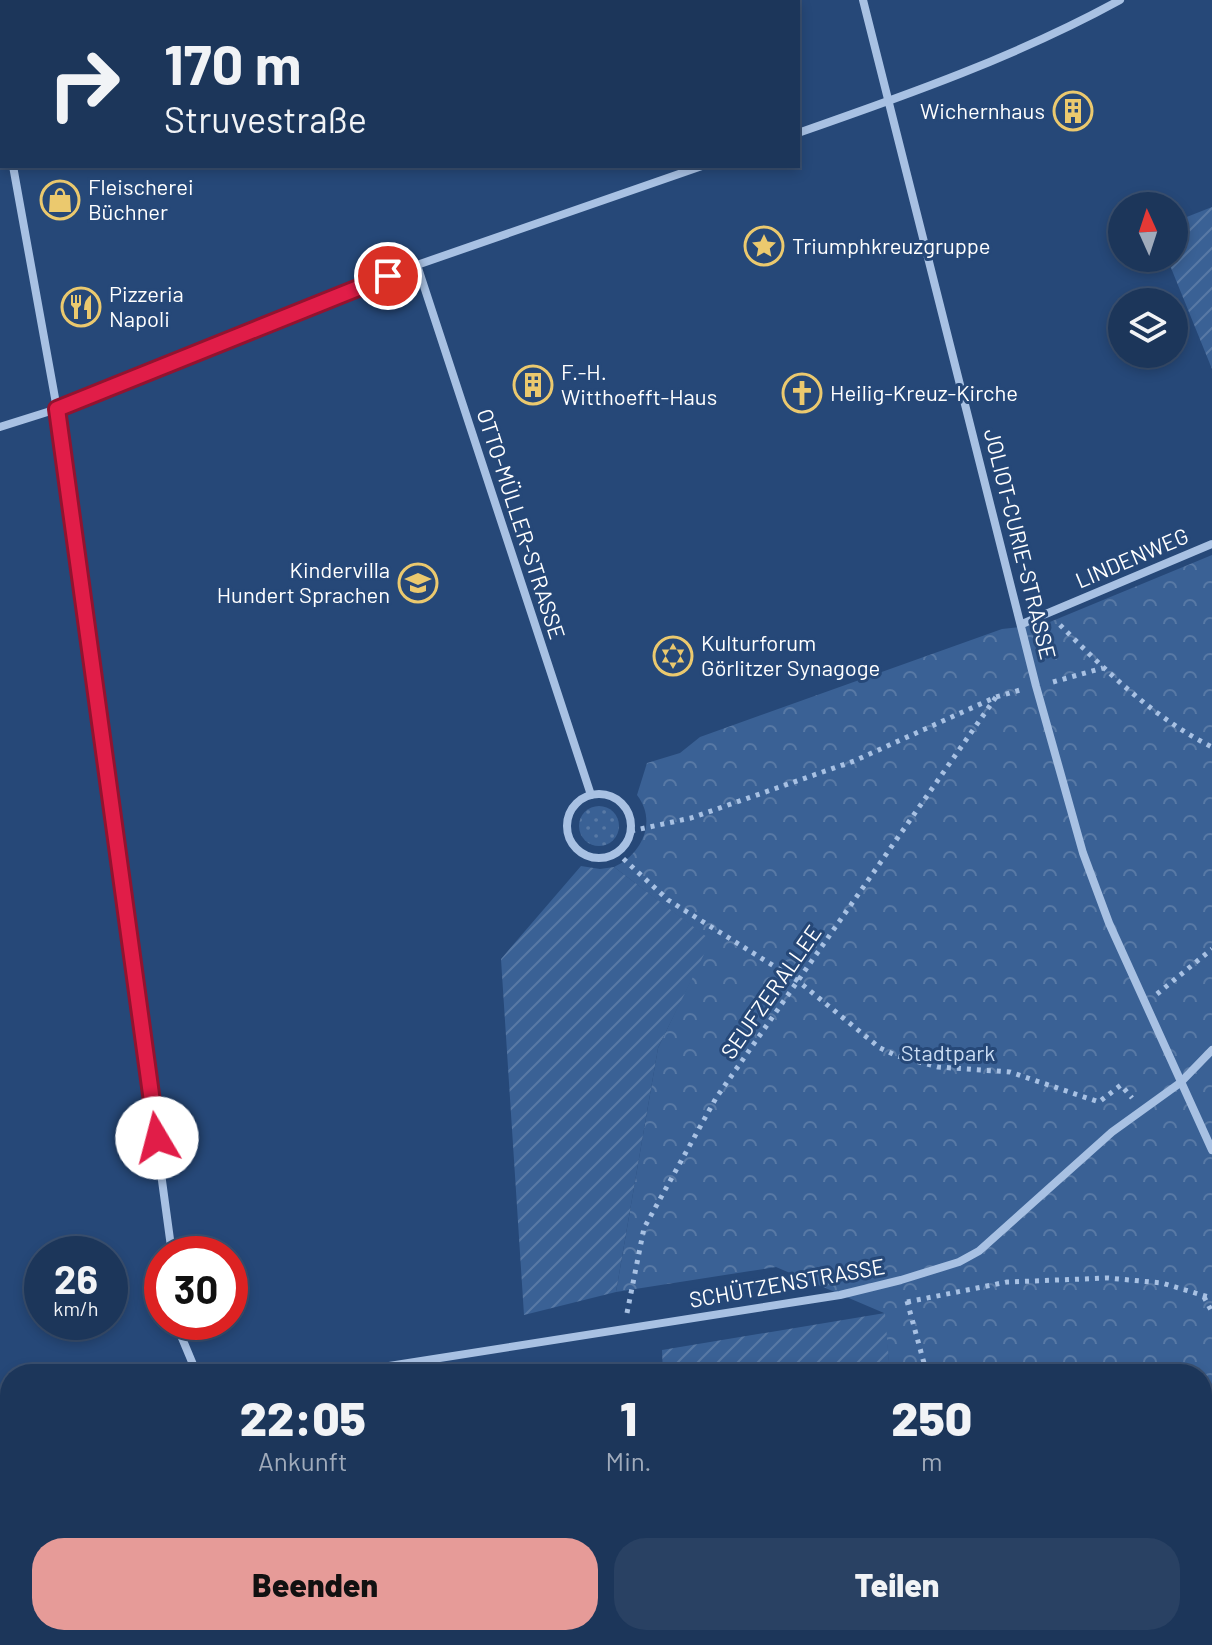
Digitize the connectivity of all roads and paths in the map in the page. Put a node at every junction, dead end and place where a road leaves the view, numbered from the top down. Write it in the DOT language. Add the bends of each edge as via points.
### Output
graph roads {
  1 [pos="863,0"];
  2 [pos="1120,0"];
  3 [pos="889,102"];
  4 [pos="800,132"];
  5 [pos="13,168"];
  6 [pos="696,168"];
  7 [pos="417,265"];
  8 [pos="57,409"];
  9 [pos="0,427"];
  10 [pos="1212,544"];
  11 [pos="1048,613"];
  12 [pos="1022,624"];
  13 [pos="1103,668"];
  14 [pos="1036,686"];
  15 [pos="996,697"];
  16 [pos="1212,747"];
  17 [pos="591,795"];
  18 [pos="631,831"];
  19 [pos="616,852"];
  20 [pos="1212,949"];
  21 [pos="798,981"];
  22 [pos="1146,1004"];
  23 [pos="1212,1050"];
  24 [pos="1180,1083"];
  25 [pos="1143,1111"];
  26 [pos="1212,1150"];
  27 [pos="170,1236"];
  28 [pos="901,1280"];
  29 [pos="1203,1296"];
  30 [pos="1212,1298"];
  31 [pos="907,1302"];
  32 [pos="1212,1312"];
  33 [pos="624,1330"];
  34 [pos="183,1340"];
  35 [pos="193,1364"];
  36 [pos="403,1364"];
  37 [pos="924,1364"];
  1 -- 3 [label="street, JOLIOT-CURIE-STRASSE"];
  2 -- 3 [label="street" via="1045,38"];
  3 -- 4 [label="street"];
  3 -- 12 [label="street, JOLIOT-CURIE-STRASSE"];
  5 -- 8 [label="street"];
  6 -- 7 [label="street"];
  7 -- 8 [label="street"];
  7 -- 17 [label="street, OTTO-MÜLLER-STRASSE"];
  8 -- 9 [label="street"];
  8 -- 27 [label="street"];
  10 -- 11 [label="street, LINDENWEG"];
  11 -- 12 [label="street, LINDENWEG"];
  11 -- 13 [label="path"];
  12 -- 14 [label="street, JOLIOT-CURIE-STRASSE"];
  13 -- 14 [label="path"];
  13 -- 16 [label="path" via="1180,732"];
  14 -- 15 [label="path"];
  14 -- 22 [label="street, JOLIOT-CURIE-STRASSE" via="1083,853"];
  15 -- 18 [label="path" via="854,761 691,818"];
  15 -- 21 [label="path, SEUFZERALLEE"];
  17 -- 18 [label="street" via="621,802"];
  17 -- 19 [label="street" via="569,815 569,836 591,857"];
  18 -- 19 [label="street"];
  19 -- 21 [label="path" via="668,900"];
  20 -- 22 [label="path"];
  21 -- 25 [label="path" via="897,1056 938,1067 1010,1072 1099,1102 1121,1085"];
  21 -- 33 [label="path, SEUFZERALLEE" via="716,1098 644,1228"];
  22 -- 24 [label="street, JOLIOT-CURIE-STRASSE"];
  23 -- 24 [label="street, SCHÜTZENSTRASSE"];
  24 -- 25 [label="street, SCHÜTZENSTRASSE"];
  24 -- 26 [label="street, JOLIOT-CURIE-STRASSE"];
  25 -- 28 [label="street, SCHÜTZENSTRASSE" via="1112,1132 979,1251"];
  28 -- 31 [label="path"];
  28 -- 33 [label="street, SCHÜTZENSTRASSE"];
  29 -- 30 [label="path"];
  29 -- 31 [label="path" via="1162,1283 1108,1278 1007,1282"];
  29 -- 32 [label="path"];
  31 -- 37 [label="path"];
  33 -- 36 [label="street, SCHÜTZENSTRASSE"];
  34 -- 35 [label="street"];
}
